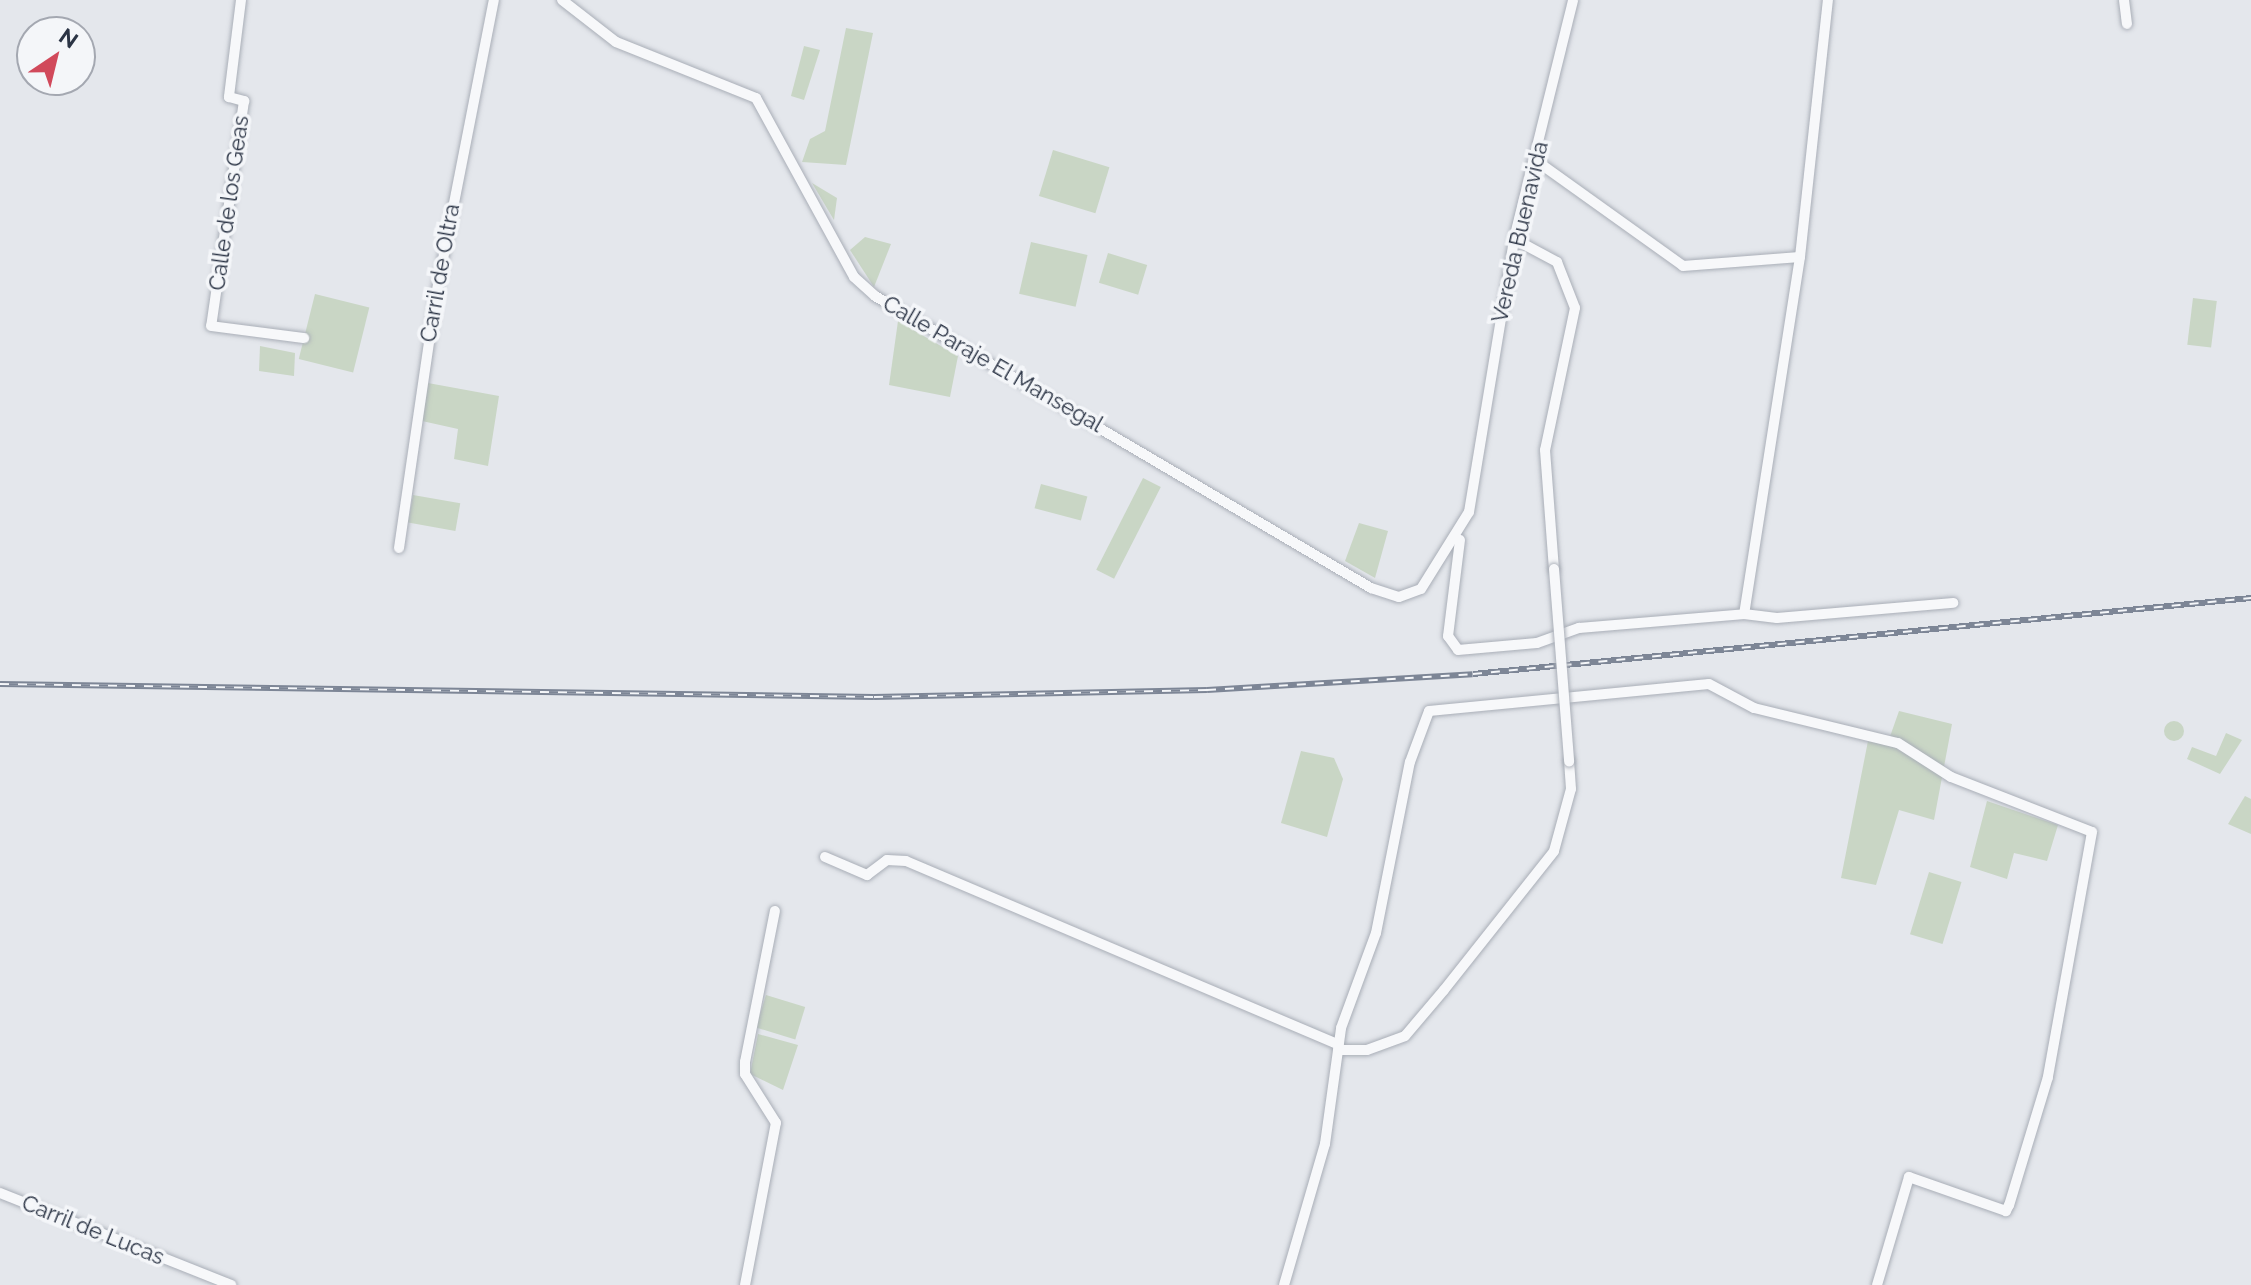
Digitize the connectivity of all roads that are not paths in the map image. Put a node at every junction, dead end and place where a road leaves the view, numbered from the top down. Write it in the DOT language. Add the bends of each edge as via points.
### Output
graph roads {
  1 [pos="241,0"];
  2 [pos="494,0"];
  3 [pos="562,0"];
  4 [pos="1573,0"];
  5 [pos="1828,0"];
  6 [pos="2124,0"];
  7 [pos="2127,24"];
  8 [pos="1538,162"];
  9 [pos="1514,239"];
  10 [pos="1800,257"];
  11 [pos="304,338"];
  12 [pos="1460,534"];
  13 [pos="399,548"];
  14 [pos="1953,603"];
  15 [pos="1744,614"];
  16 [pos="825,857"];
  17 [pos="775,911"];
  18 [pos="1339,1047"];
  19 [pos="0,1193"];
  20 [pos="231,1285"];
  21 [pos="745,1285"];
  22 [pos="1284,1285"];
  23 [pos="1877,1285"];
  1 -- 11 [label="street, Calle de los Geas" via="229,97 244,101 211,326"];
  2 -- 13 [label="street, Carril de Oltra" via="435,300"];
  3 -- 12 [label="street, Calle Paraje El Mansegal" via="616,42 756,98 854,277 875,296 1371,588 1399,597 1421,589"];
  4 -- 8 [label="street, Vereda Buenavida"];
  5 -- 10 [label="street"];
  6 -- 7 [label="street"];
  8 -- 9 [label="street, Vereda Buenavida"];
  8 -- 10 [label="street" via="1683,266"];
  9 -- 12 [label="street, Vereda Buenavida" via="1469,512"];
  9 -- 18 [label="street, bridge" via="1557,262 1575,308 1545,450 1571,789 1554,851 1428,1010 1385,1045"];
  10 -- 15 [label="street"];
  12 -- 15 [label="street" via="1448,636 1458,650 1537,643 1579,628"];
  14 -- 15 [label="street" via="1777,618"];
  16 -- 18 [label="street" via="867,875 887,860 906,861"];
  17 -- 21 [label="street" via="745,1074 776,1123"];
  18 -- 22 [label="street" via="1325,1144"];
  18 -- 23 [label="street" via="1376,933 1419,729 1433,708 1654,695 1709,684 1754,708 1898,743 1951,777 2092,832 2048,1077 2009,1205 2006,1211 1909,1177"];
  19 -- 20 [label="street, Carril de Lucas"];
}
